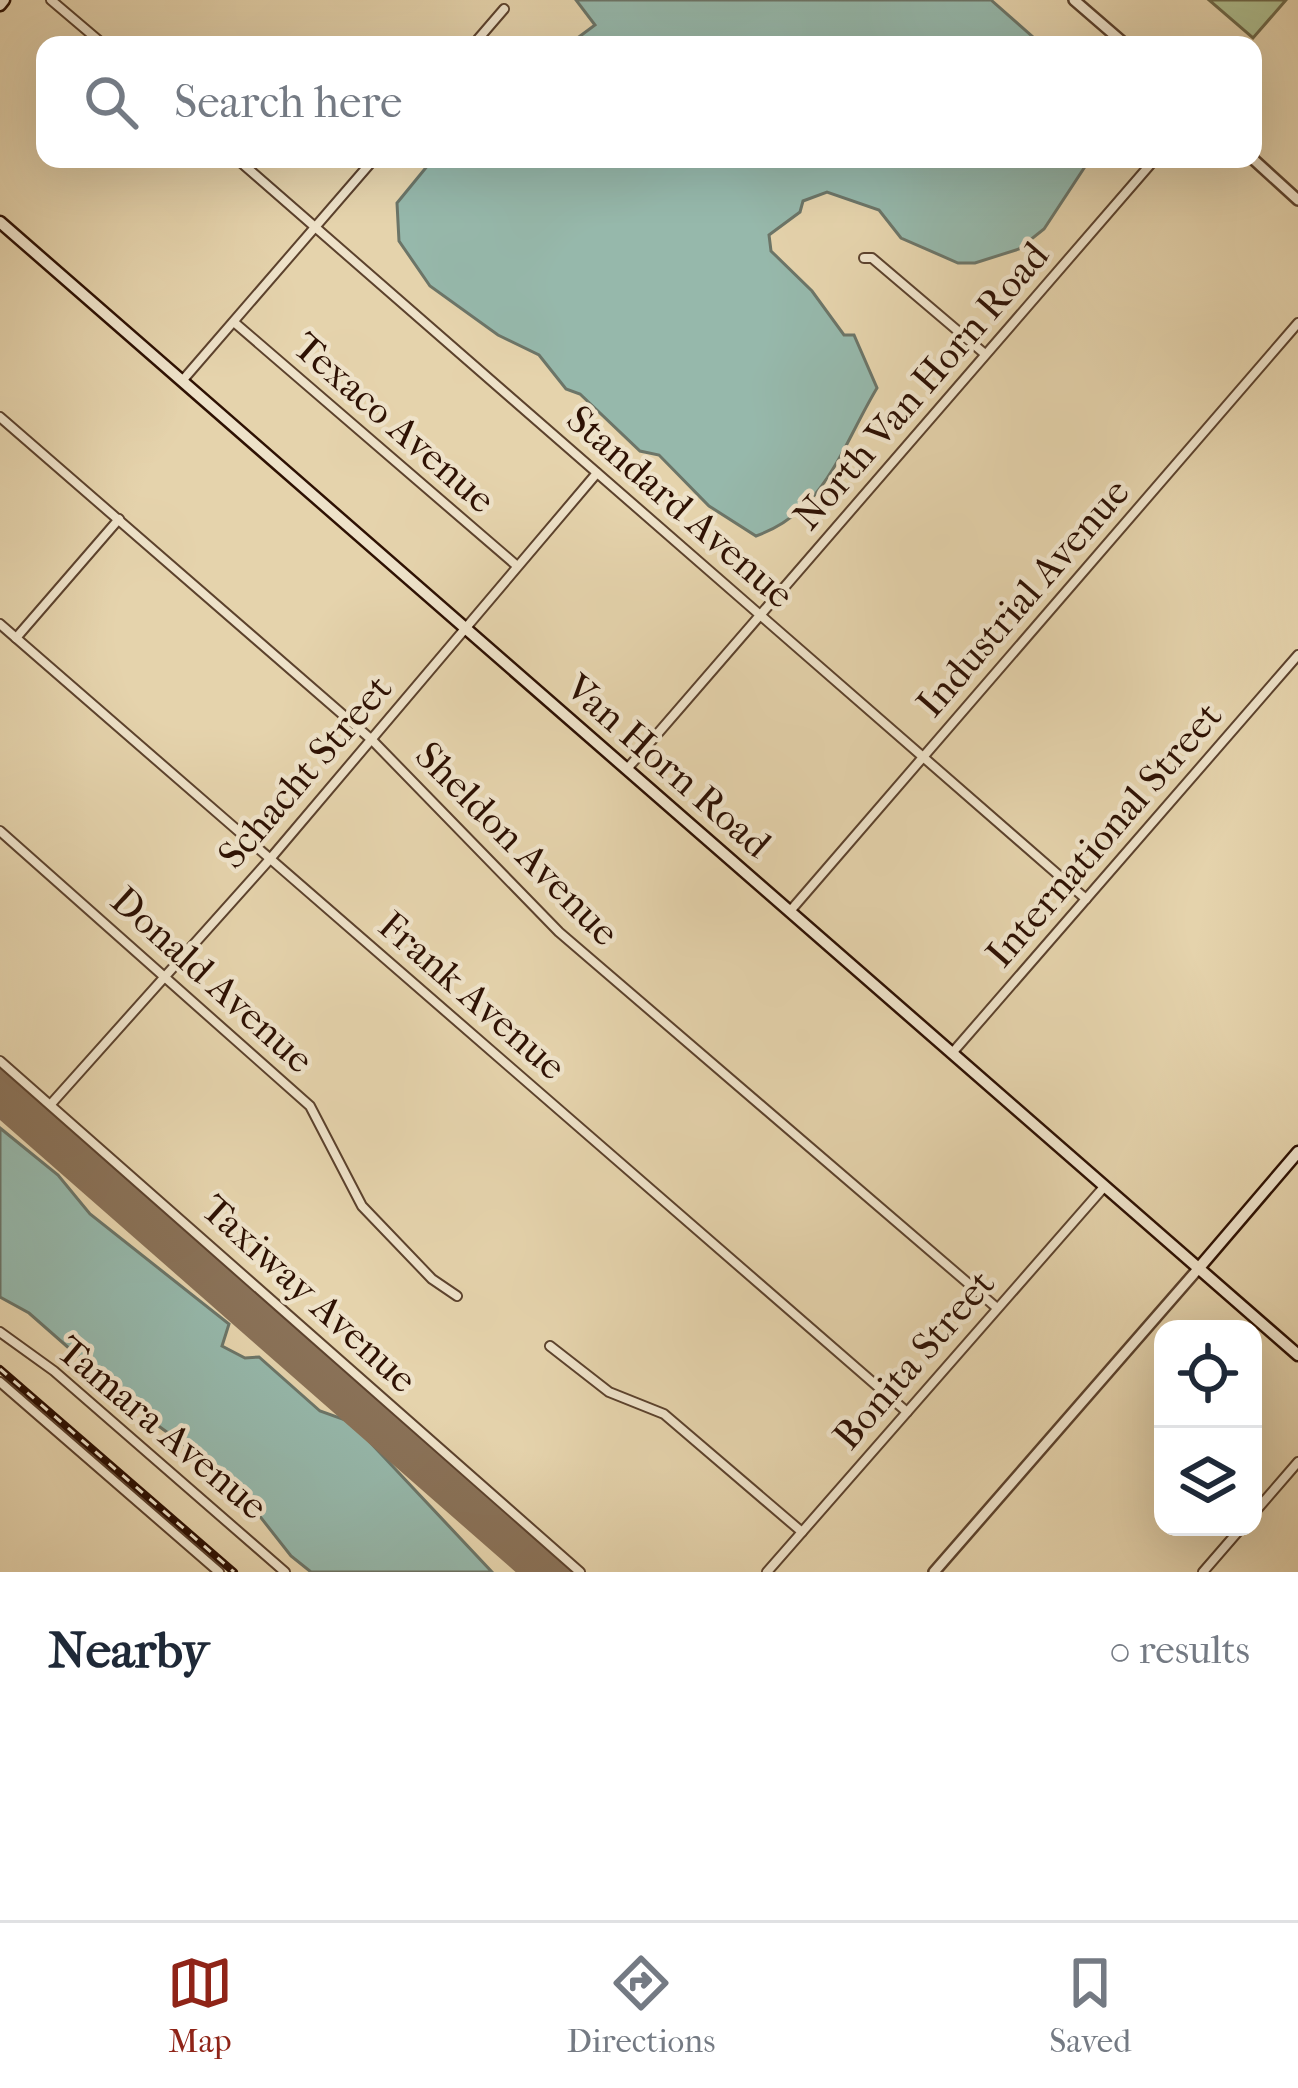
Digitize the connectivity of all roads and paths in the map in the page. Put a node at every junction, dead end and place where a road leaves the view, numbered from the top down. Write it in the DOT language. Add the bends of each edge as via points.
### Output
graph roads {
  1 [pos="52,0"];
  2 [pos="1074,0"];
  3 [pos="504,9"];
  4 [pos="94,36"];
  5 [pos="481,36"];
  6 [pos="1116,36"];
  7 [pos="1262,167"];
  8 [pos="247,168"];
  9 [pos="366,168"];
  10 [pos="1147,168"];
  11 [pos="1298,200"];
  12 [pos="0,222"];
  13 [pos="315,226"];
  14 [pos="864,258"];
  15 [pos="235,323"];
  16 [pos="1298,323"];
  17 [pos="985,354"];
  18 [pos="182,381"];
  19 [pos="0,417"];
  20 [pos="597,473"];
  21 [pos="119,519"];
  22 [pos="516,565"];
  23 [pos="761,616"];
  24 [pos="0,624"];
  25 [pos="464,627"];
  26 [pos="16,638"];
  27 [pos="1298,655"];
  28 [pos="372,740"];
  29 [pos="923,758"];
  30 [pos="627,769"];
  31 [pos="0,831"];
  32 [pos="270,859"];
  33 [pos="1086,899"];
  34 [pos="791,910"];
  35 [pos="164,975"];
  36 [pos="952,1052"];
  37 [pos="0,1061"];
  38 [pos="51,1104"];
  39 [pos="1298,1152"];
  40 [pos="1104,1186"];
  41 [pos="1198,1269"];
  42 [pos="457,1296"];
  43 [pos="997,1308"];
  44 [pos="0,1332"];
  45 [pos="550,1346"];
  46 [pos="1298,1355"];
  47 [pos="0,1382"];
  48 [pos="907,1412"];
  49 [pos="1298,1462"];
  50 [pos="1262,1504"];
  51 [pos="802,1532"];
  52 [pos="1234,1536"];
  53 [pos="219,1572"];
  54 [pos="285,1572"];
  55 [pos="580,1572"];
  56 [pos="767,1572"];
  57 [pos="934,1572"];
  58 [pos="1202,1572"];
  1 -- 4 [label="street"];
  2 -- 6 [label="street"];
  3 -- 5 [label="street"];
  7 -- 11 [label="street"];
  8 -- 13 [label="street, Standard Avenue"];
  9 -- 13 [label="street"];
  10 -- 17 [label="street, North Van Horn Road"];
  12 -- 18 [label="main road, Van Horn Road"];
  13 -- 15 [label="street"];
  13 -- 20 [label="street, Standard Avenue"];
  14 -- 17 [label="street"];
  15 -- 18 [label="street"];
  15 -- 22 [label="street, Texaco Avenue"];
  16 -- 29 [label="street, Industrial Avenue"];
  17 -- 23 [label="street, North Van Horn Road"];
  18 -- 25 [label="main road, Van Horn Road"];
  19 -- 21 [label="street, Sheldon Avenue"];
  20 -- 22 [label="street, Schacht Street"];
  20 -- 23 [label="street, Standard Avenue"];
  21 -- 26 [label="street"];
  21 -- 28 [label="street, Sheldon Avenue"];
  22 -- 25 [label="street, Schacht Street"];
  23 -- 29 [label="street, Standard Avenue"];
  23 -- 30 [label="street, North Van Horn Road"];
  24 -- 26 [label="street, Frank Avenue"];
  25 -- 28 [label="street, Schacht Street"];
  25 -- 30 [label="main road, Van Horn Road"];
  26 -- 32 [label="street, Frank Avenue"];
  27 -- 33 [label="street, International Street"];
  28 -- 32 [label="street, Schacht Street"];
  28 -- 43 [label="street, Sheldon Avenue" via="559,932"];
  29 -- 33 [label="street, Standard Avenue"];
  29 -- 34 [label="street, Industrial Avenue"];
  30 -- 34 [label="main road, Van Horn Road"];
  31 -- 35 [label="street, Donald Avenue"];
  32 -- 35 [label="street, Schacht Street"];
  32 -- 48 [label="street, Frank Avenue"];
  33 -- 36 [label="street, International Street"];
  34 -- 36 [label="main road, Van Horn Road"];
  35 -- 38 [label="street, Schacht Street"];
  35 -- 42 [label="street, Donald Avenue" via="310,1106 362,1206"];
  36 -- 40 [label="main road, Van Horn Road"];
  37 -- 38 [label="street, Taxiway Avenue"];
  38 -- 55 [label="street, Taxiway Avenue"];
  39 -- 41 [label="main road"];
  40 -- 41 [label="main road, Van Horn Road"];
  40 -- 43 [label="street, Bonita Street"];
  41 -- 46 [label="main road, Van Horn Road"];
  41 -- 57 [label="street"];
  43 -- 48 [label="street, Bonita Street"];
  44 -- 54 [label="street, Tamara Avenue"];
  45 -- 51 [label="street" via="608,1392 664,1414"];
  47 -- 53 [label="street"];
  48 -- 51 [label="street, Bonita Street"];
  49 -- 50 [label="street"];
  51 -- 56 [label="street, Bonita Street"];
  52 -- 58 [label="street"];
}
